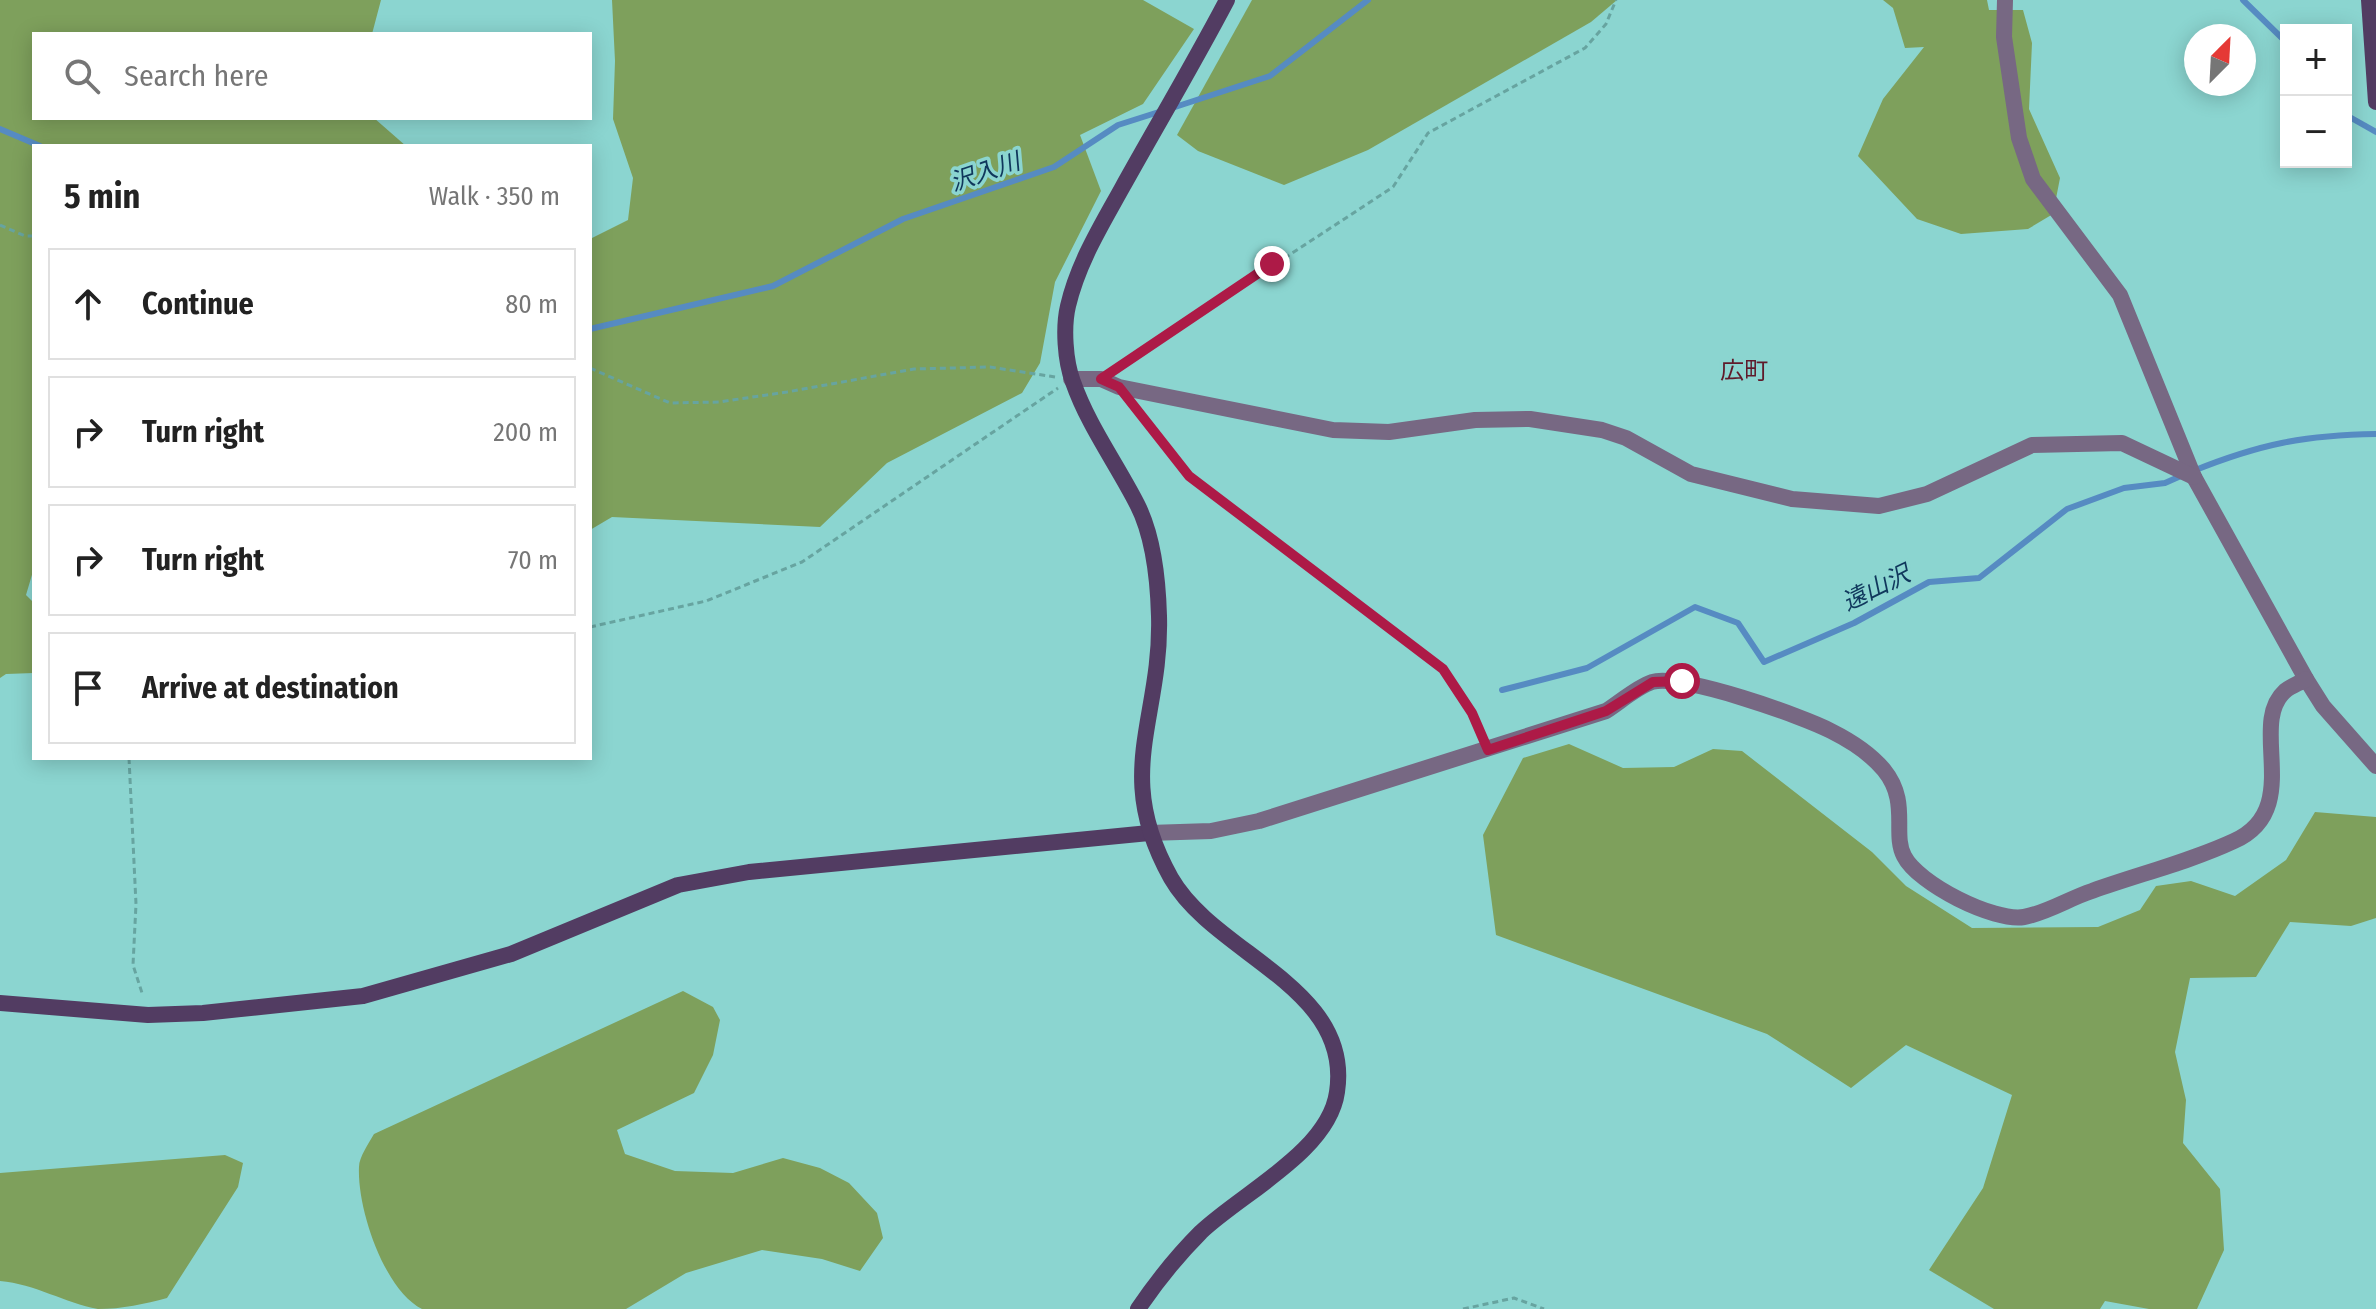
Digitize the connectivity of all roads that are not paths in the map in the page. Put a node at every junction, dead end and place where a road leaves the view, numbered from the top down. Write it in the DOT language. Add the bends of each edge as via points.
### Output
graph roads {
  1 [pos="1227,0"];
  2 [pos="2005,0"];
  3 [pos="2369,0"];
  4 [pos="2376,102"];
  5 [pos="1071,379"];
  6 [pos="2194,477"];
  7 [pos="2306,679"];
  8 [pos="2376,766"];
  9 [pos="1149,833"];
  10 [pos="0,1003"];
  11 [pos="1138,1309"];
  1 -- 5 [label="street" via="1083,259 1067,310"];
  2 -- 6 [label="street" via="2004,37 2019,138 2033,179 2120,295"];
  3 -- 4 [label="street"];
  5 -- 6 [label="street" via="1101,379 1333,430 1389,432 1475,420 1530,419 1602,430 1691,474 1792,499 1836,503 1879,506 1927,494 2032,445 2122,443"];
  5 -- 9 [label="street" via="1139,508 1155,562 1159,620 1140,764"];
  6 -- 7 [label="street"];
  7 -- 8 [label="street"];
  7 -- 9 [label="street" via="2284,692 2274,711 2273,794 2257,824 2238,840 2023,917 1981,909 1921,878 1902,855 1900,805 1892,780 1873,756 1830,731 1682,681 1653,682 1606,711 1259,821 1211,831"];
  9 -- 10 [label="street" via="692,882 511,954 363,996 148,1015"];
  9 -- 11 [label="street" via="1173,881 1209,924 1296,990 1317,1015 1331,1035 1340,1071 1337,1098 1315,1139 1203,1230"];
}
